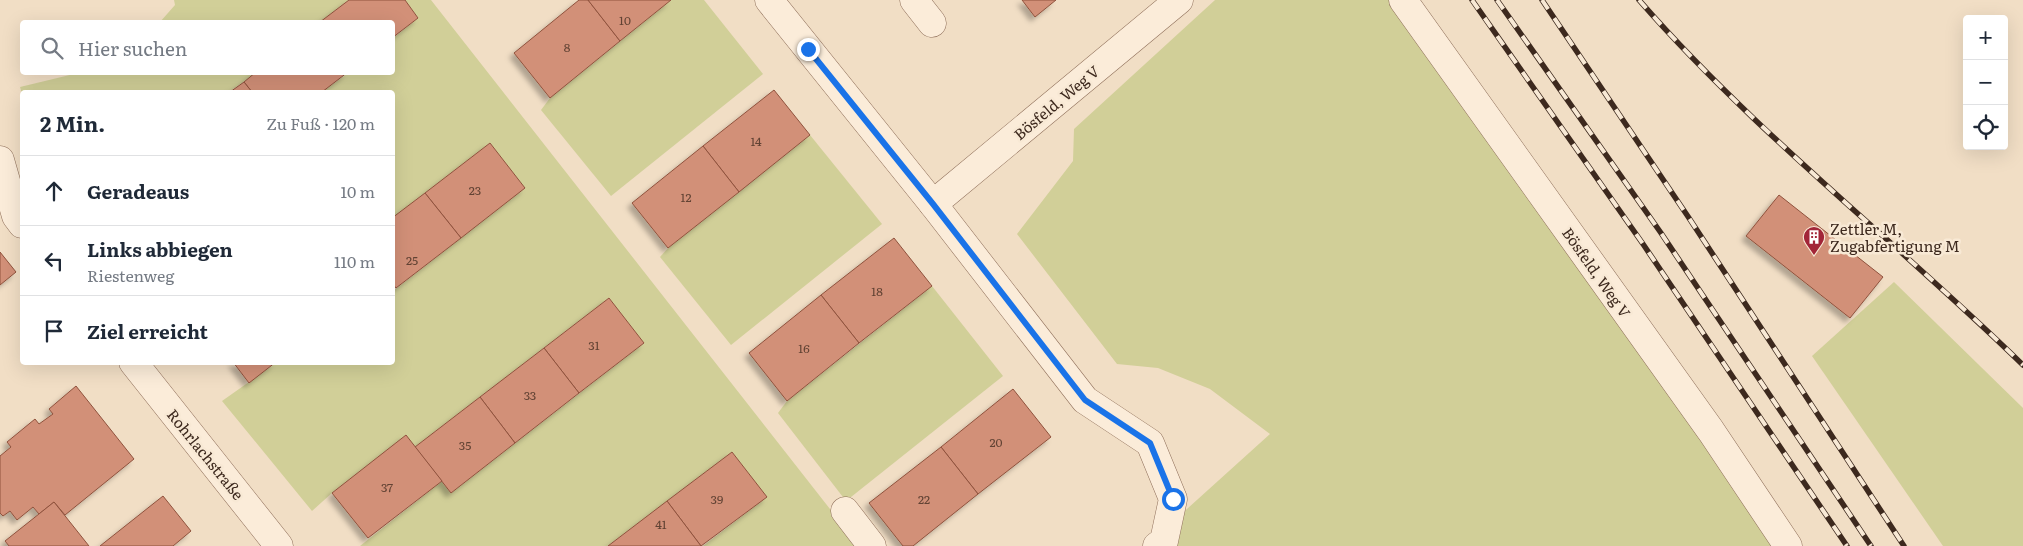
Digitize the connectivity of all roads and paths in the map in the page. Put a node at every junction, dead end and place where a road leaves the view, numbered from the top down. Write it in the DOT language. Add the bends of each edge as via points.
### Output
graph roads {
  1 [pos="770,0"];
  2 [pos="914,0"];
  3 [pos="1179,0"];
  4 [pos="1403,0"];
  5 [pos="932,22"];
  6 [pos="0,160"];
  7 [pos="933,204"];
  8 [pos="20,221"];
  9 [pos="135,365"];
  10 [pos="844,511"];
  11 [pos="279,546"];
  12 [pos="872,546"];
  13 [pos="1157,546"];
  14 [pos="1788,546"];
  1 -- 7 [label="street"];
  2 -- 5 [label="street"];
  3 -- 7 [label="street, Bösfeld, Weg V"];
  4 -- 14 [label="street, Bösfeld, Weg V" via="1711,431"];
  6 -- 8 [label="street"];
  7 -- 13 [label="street" via="1085,400 1150,443 1173,499 1164,541"];
  9 -- 11 [label="street, Rohrlachstraße"];
  10 -- 12 [label="street"];
}
